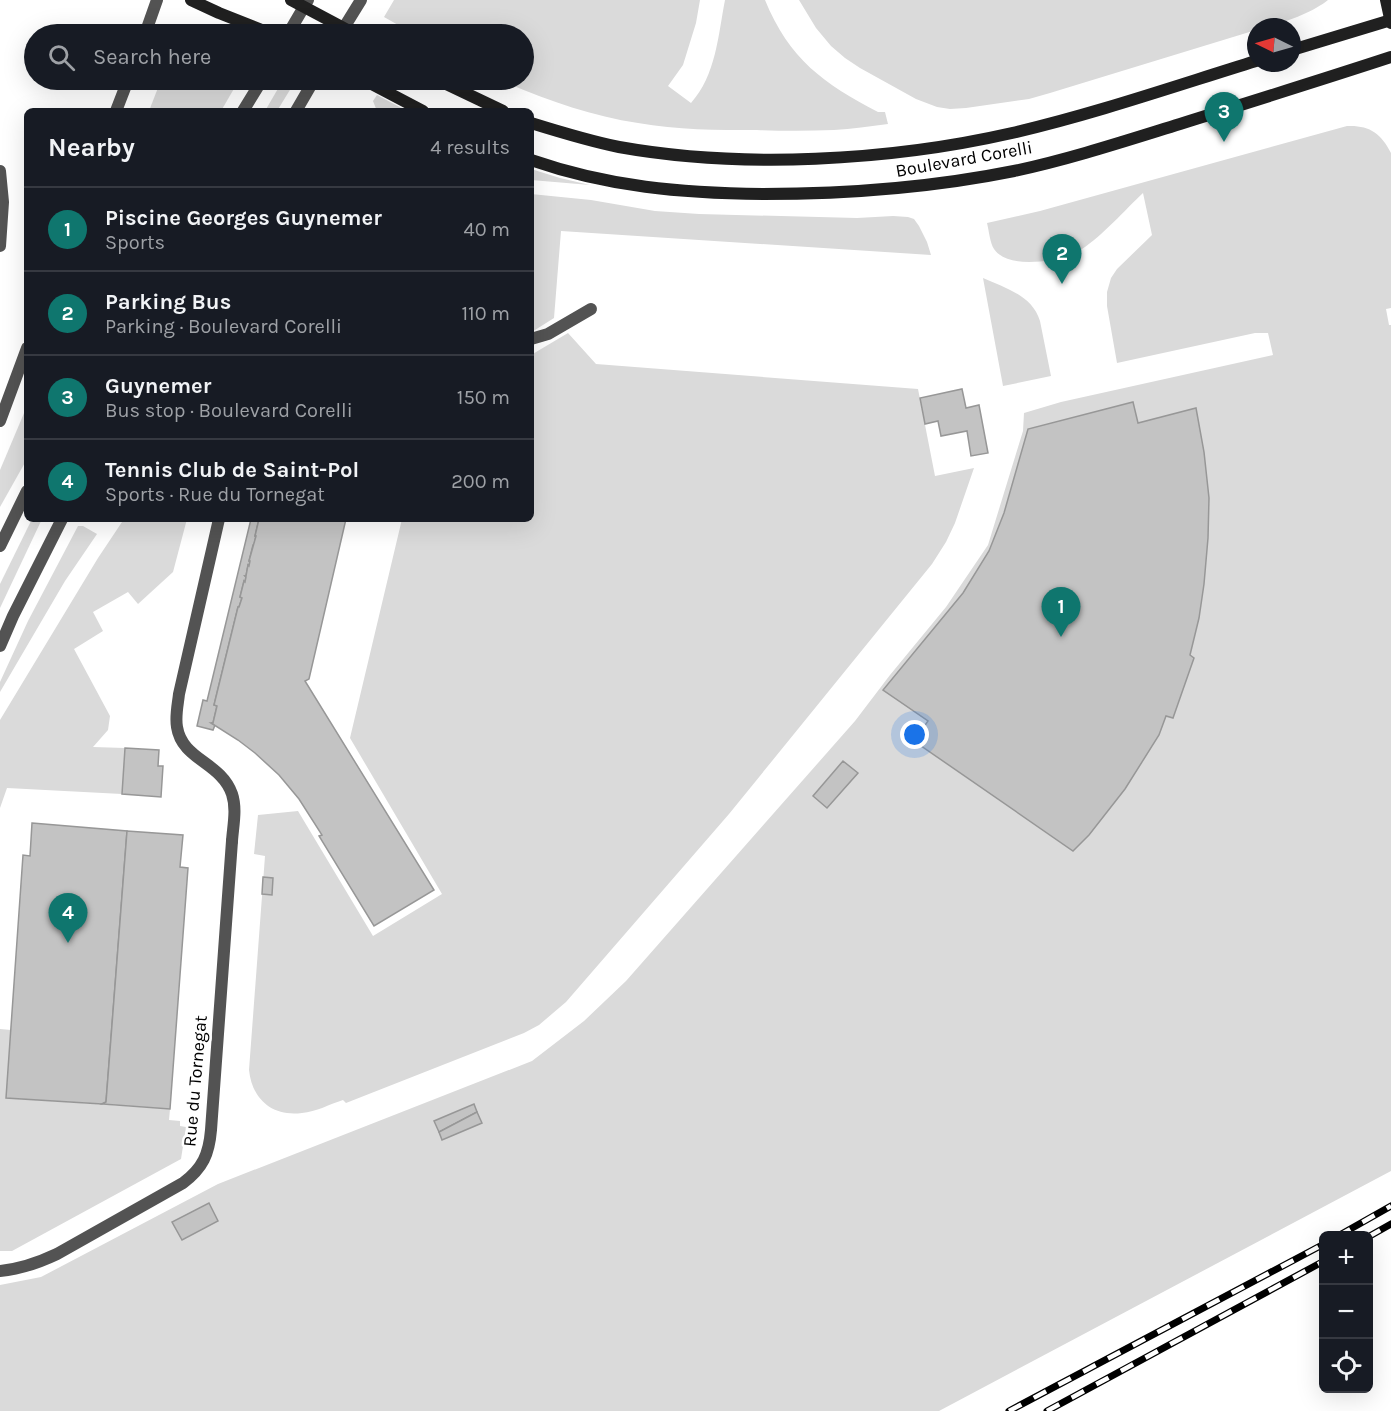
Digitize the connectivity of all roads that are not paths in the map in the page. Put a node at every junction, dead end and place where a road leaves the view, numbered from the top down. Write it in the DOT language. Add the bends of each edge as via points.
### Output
graph roads {
  1 [pos="158,0"];
  2 [pos="291,0"];
  3 [pos="308,0"];
  4 [pos="361,0"];
  5 [pos="1386,0"];
  6 [pos="196,1"];
  7 [pos="1391,21"];
  8 [pos="149,24"];
  9 [pos="246,24"];
  10 [pos="294,24"];
  11 [pos="336,24"];
  12 [pos="346,24"];
  13 [pos="1301,47"];
  14 [pos="1391,57"];
  15 [pos="1247,64"];
  16 [pos="124,90"];
  17 [pos="256,90"];
  18 [pos="308,90"];
  19 [pos="385,90"];
  20 [pos="459,90"];
  21 [pos="117,108"];
  22 [pos="245,108"];
  23 [pos="298,108"];
  24 [pos="418,108"];
  25 [pos="497,108"];
  26 [pos="534,124"];
  27 [pos="534,161"];
  28 [pos="0,171"];
  29 [pos="0,246"];
  30 [pos="591,309"];
  31 [pos="534,338"];
  32 [pos="24,356"];
  33 [pos="0,421"];
  34 [pos="24,497"];
  35 [pos="61,522"];
  36 [pos="218,522"];
  37 [pos="0,546"];
  38 [pos="0,645"];
  39 [pos="0,1271"];
  1 -- 8 [label="street"];
  2 -- 11 [label="main road, bridge"];
  3 -- 10 [label="street"];
  4 -- 12 [label="street"];
  5 -- 7 [label="main road"];
  6 -- 9 [label="main road"];
  7 -- 13 [label="main road"];
  14 -- 27 [label="main road, Boulevard Corelli" via="1076,156 1003,173 912,187 807,194 669,190 591,178"];
  15 -- 26 [label="main road, Boulevard Corelli" via="1033,128 862,155 768,159 661,154 595,142"];
  16 -- 21 [label="street"];
  17 -- 22 [label="street"];
  18 -- 23 [label="street"];
  19 -- 24 [label="main road"];
  20 -- 25 [label="main road"];
  28 -- 29 [label="street"];
  30 -- 31 [label="street"];
  32 -- 33 [label="street"];
  34 -- 37 [label="street"];
  35 -- 38 [label="street"];
  36 -- 39 [label="street, Rue du Tornegat" via="177,707 177,727 184,745 218,772 234,803 209,1149 194,1175 183,1183 37,1264"];
}
